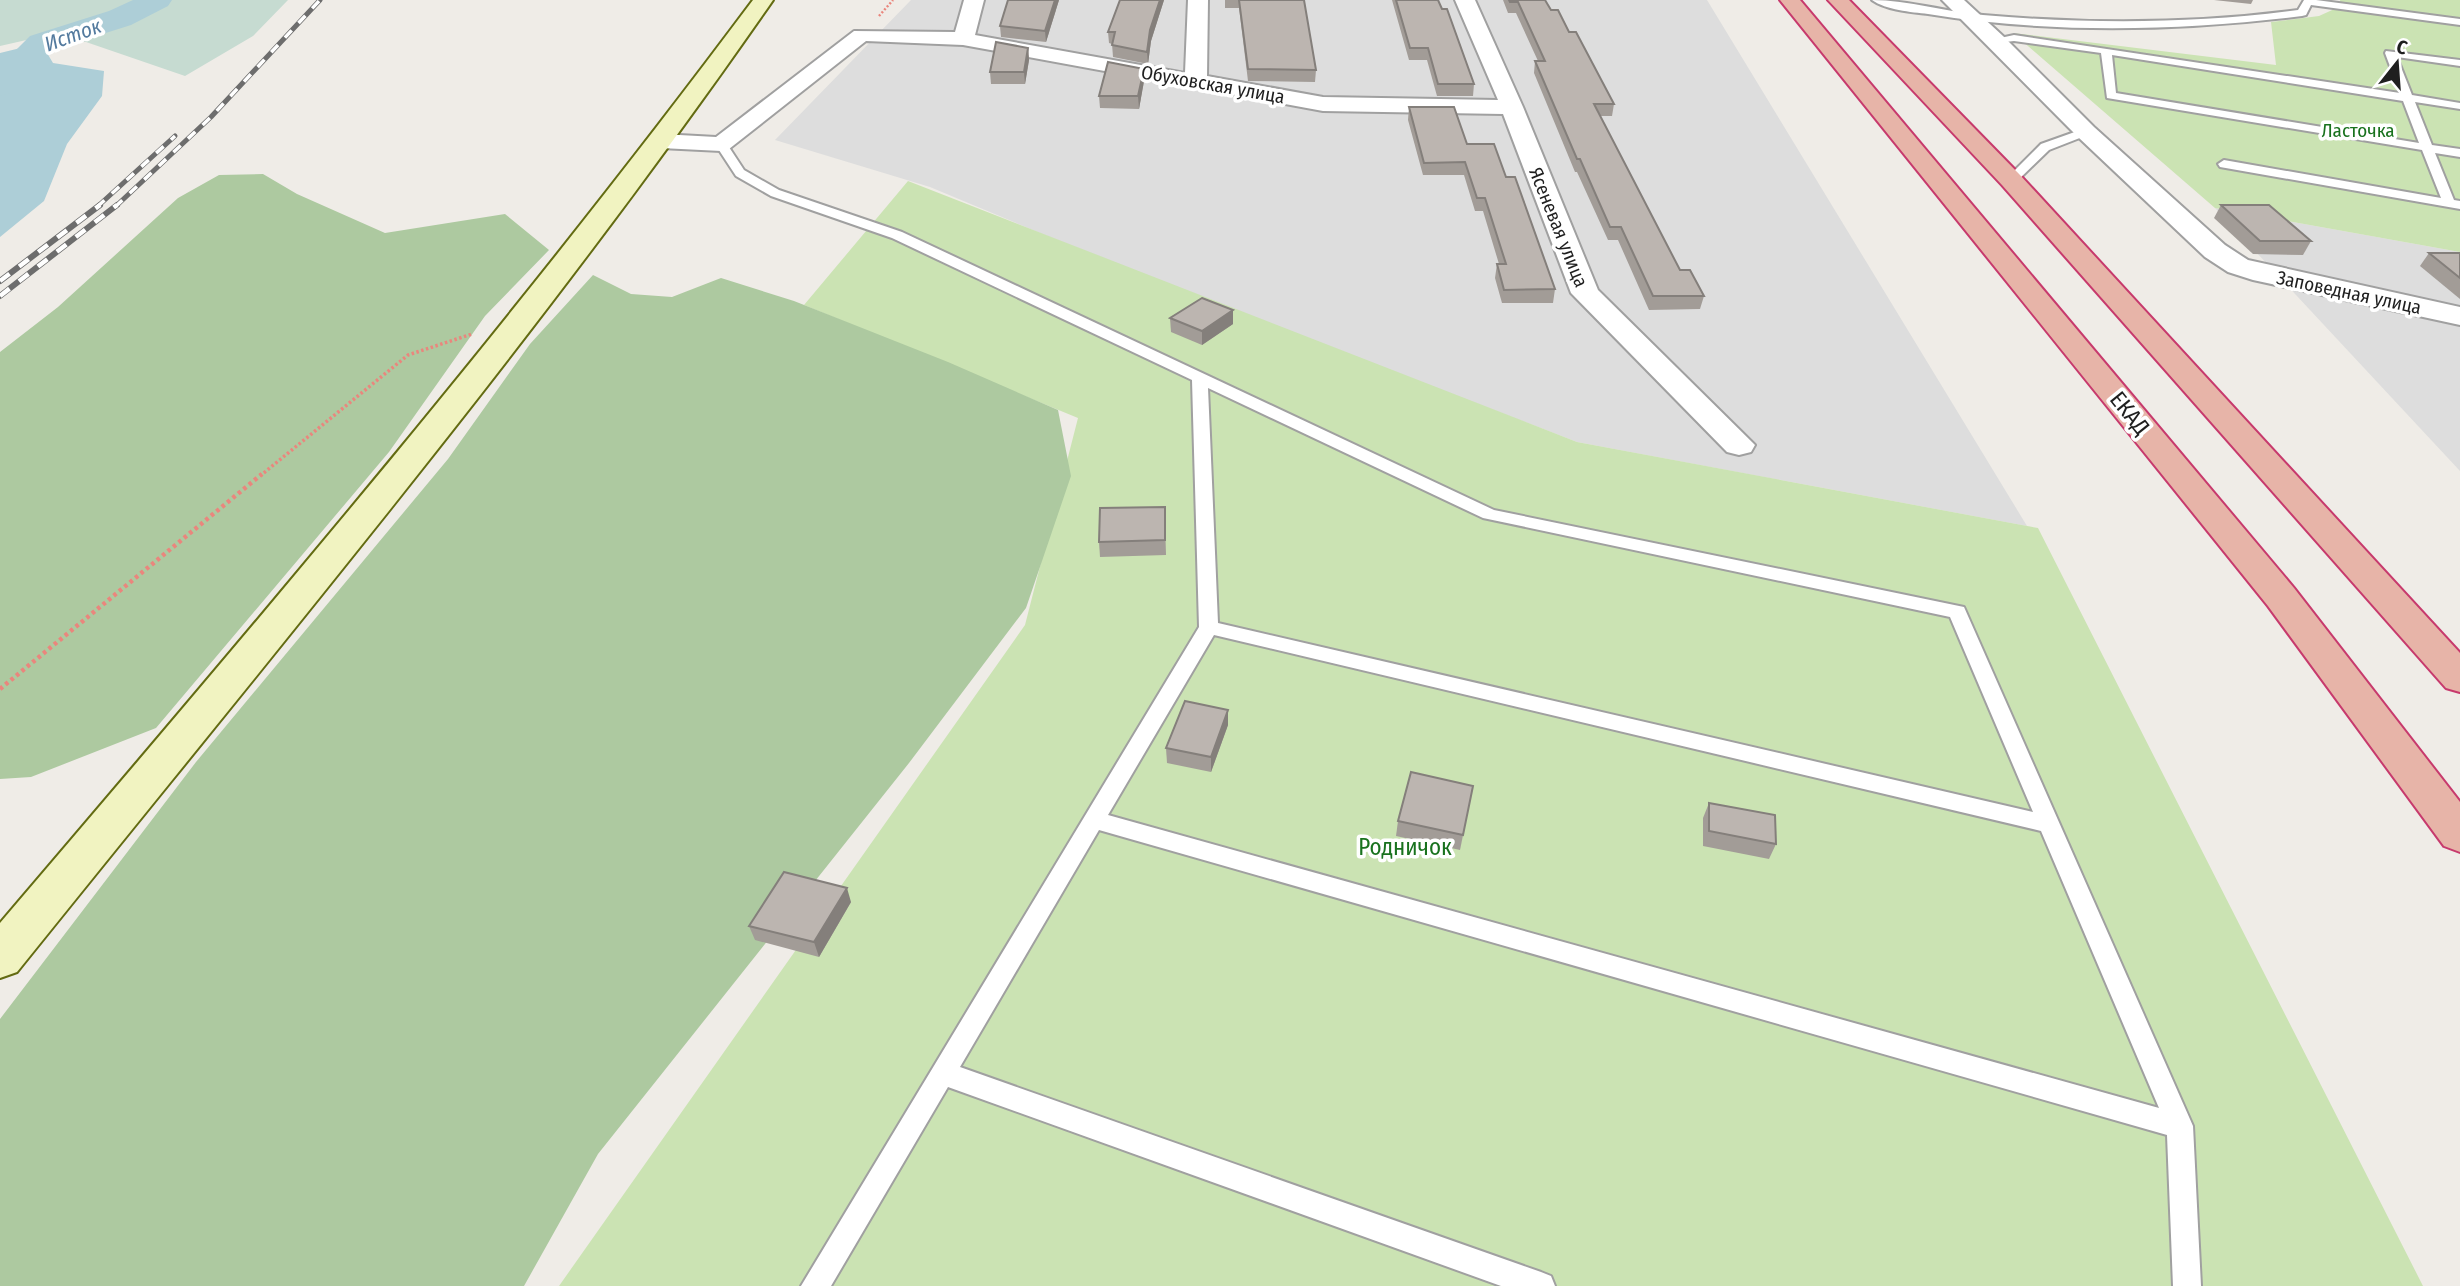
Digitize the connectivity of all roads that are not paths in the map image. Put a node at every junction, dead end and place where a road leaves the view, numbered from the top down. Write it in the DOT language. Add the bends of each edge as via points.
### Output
graph roads {
  1 [pos="763,0"];
  2 [pos="974,0"];
  3 [pos="1198,0"];
  4 [pos="1465,0"];
  5 [pos="1790,0"];
  6 [pos="1838,0"];
  7 [pos="1877,0"];
  8 [pos="1952,0"];
  9 [pos="2309,1"];
  10 [pos="1971,19"];
  11 [pos="2460,22"];
  12 [pos="963,38"];
  13 [pos="1996,40"];
  14 [pos="2106,51"];
  15 [pos="2460,64"];
  16 [pos="1196,82"];
  17 [pos="2409,98"];
  18 [pos="2460,106"];
  19 [pos="1512,107"];
  20 [pos="2086,132"];
  21 [pos="662,141"];
  22 [pos="721,144"];
  23 [pos="2429,148"];
  24 [pos="2460,153"];
  25 [pos="2224,164"];
  26 [pos="2011,180"];
  27 [pos="2454,204"];
  28 [pos="2460,316"];
  29 [pos="1200,378"];
  30 [pos="1740,445"];
  31 [pos="1209,627"];
  32 [pos="2460,678"];
  33 [pos="1094,820"];
  34 [pos="2049,824"];
  35 [pos="2460,834"];
  36 [pos="0,957"];
  37 [pos="942,1073"];
  38 [pos="2180,1126"];
  39 [pos="815,1286"];
  40 [pos="1541,1286"];
  41 [pos="2187,1286"];
  1 -- 21 [label="main road"];
  2 -- 12 [label="street"];
  3 -- 16 [label="street"];
  4 -- 19 [label="street, Ясеневая улица"];
  5 -- 35 [label="highway, ЕКАД" via="2272,586"];
  6 -- 26 [label="highway"];
  7 -- 10 [label="lane"];
  8 -- 10 [label="street, Заповедная улица"];
  9 -- 10 [label="lane" via="2302,13 2237,22 2140,26"];
  9 -- 11 [label="lane"];
  10 -- 13 [label="street, Заповедная улица"];
  12 -- 16 [label="street, Обуховская улица"];
  12 -- 22 [label="street, Обуховская улица" via="861,34"];
  13 -- 14 [label="lane" via="2014,38"];
  13 -- 20 [label="street, Заповедная улица"];
  14 -- 17 [label="lane"];
  14 -- 23 [label="lane" via="2112,96"];
  15 -- 17 [label="lane" via="2390,53"];
  16 -- 19 [label="street, Обуховская улица" via="1324,104"];
  17 -- 18 [label="lane"];
  17 -- 23 [label="lane"];
  19 -- 30 [label="street, Ясеневая улица" via="1585,293"];
  20 -- 26 [label="lane" via="2045,147"];
  20 -- 28 [label="street, Заповедная улица" via="2215,251 2238,266"];
  21 -- 22 [label="street"];
  21 -- 36 [label="main road" via="435,432"];
  22 -- 29 [label="lane" via="740,173 775,193 897,235"];
  23 -- 24 [label="lane"];
  23 -- 27 [label="lane"];
  25 -- 27 [label="lane"];
  26 -- 32 [label="highway"];
  29 -- 31 [label="lane"];
  29 -- 34 [label="lane" via="1489,514 1957,612"];
  31 -- 33 [label="lane"];
  31 -- 34 [label="lane"];
  33 -- 37 [label="lane"];
  33 -- 38 [label="lane"];
  34 -- 38 [label="lane"];
  37 -- 39 [label="lane"];
  37 -- 40 [label="lane"];
  38 -- 41 [label="lane"];
}
